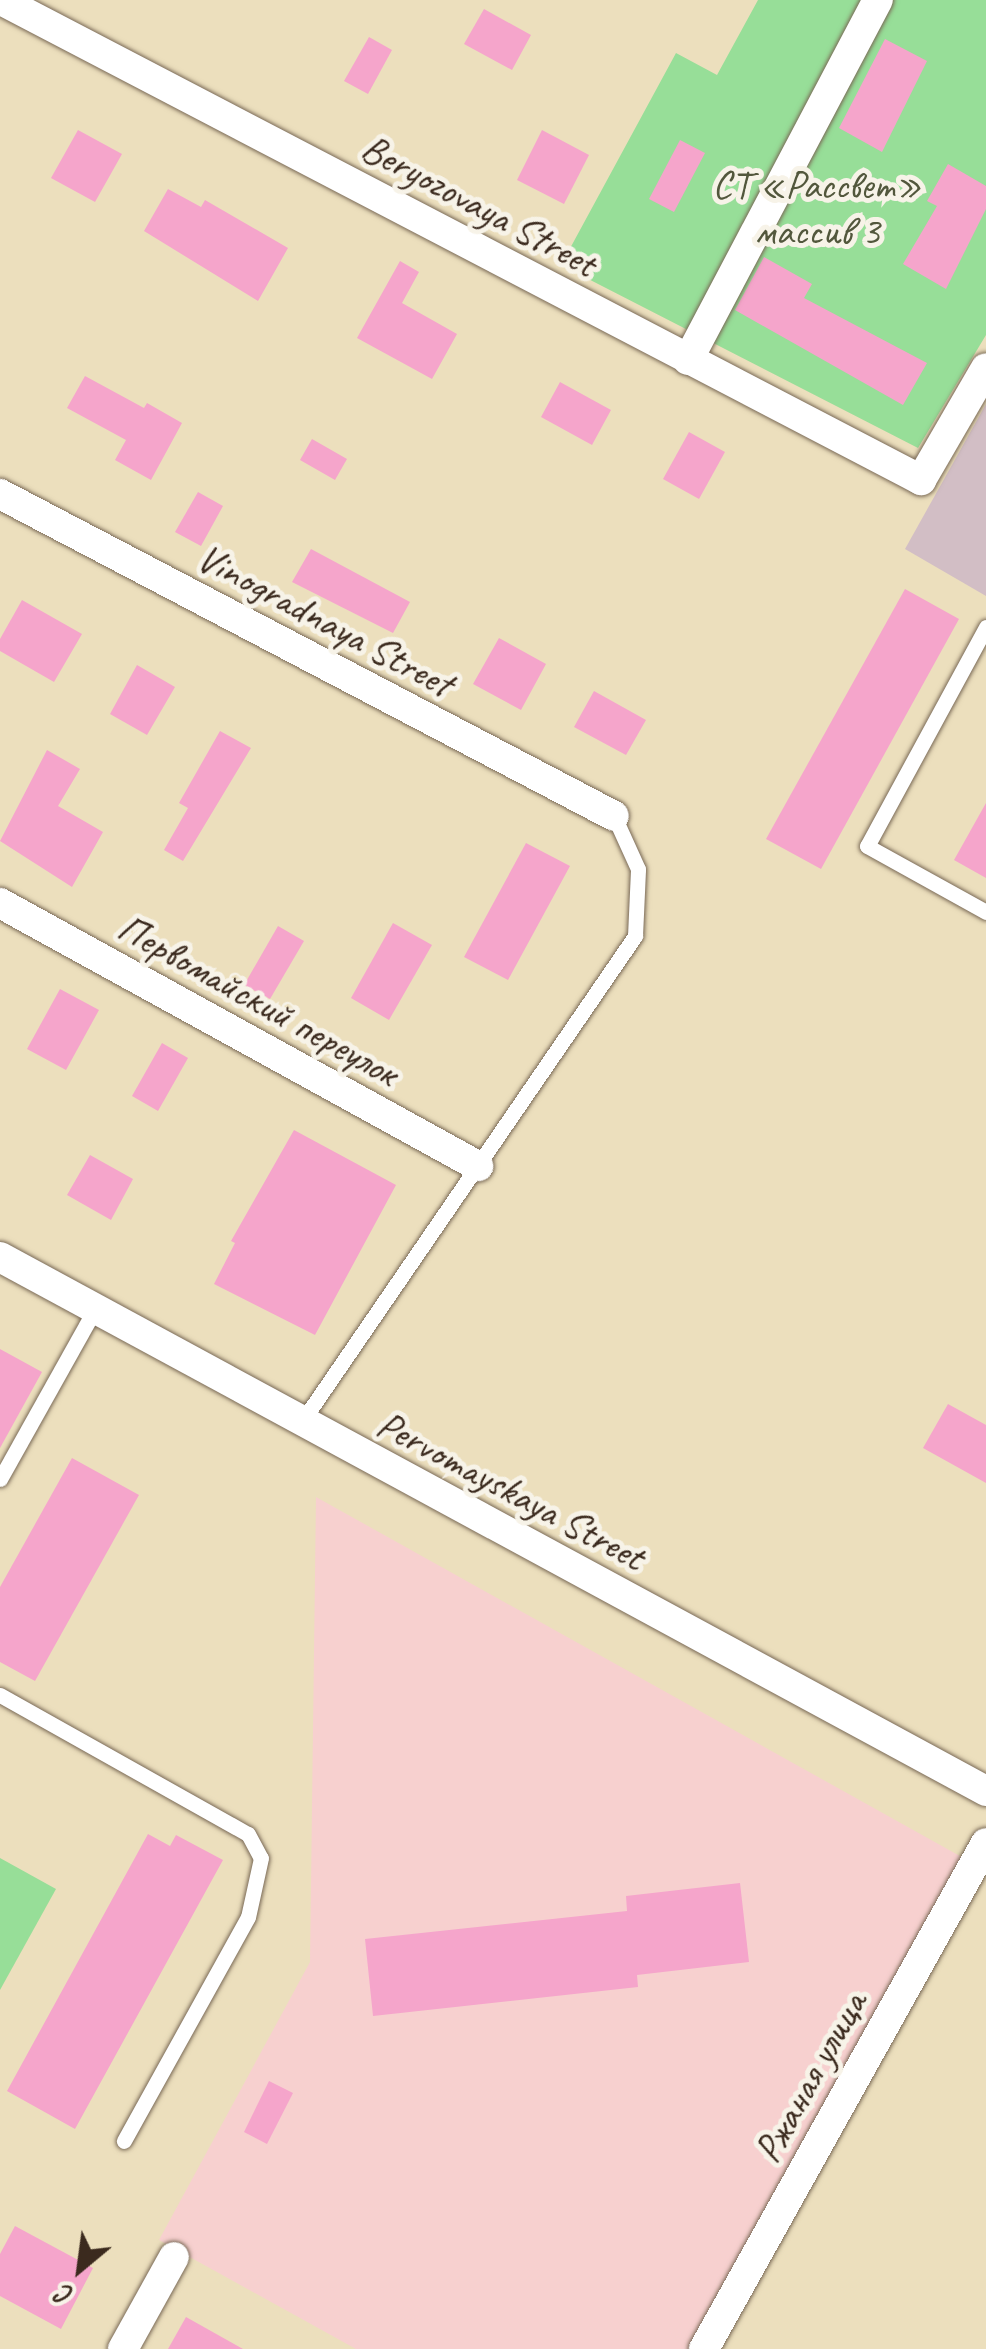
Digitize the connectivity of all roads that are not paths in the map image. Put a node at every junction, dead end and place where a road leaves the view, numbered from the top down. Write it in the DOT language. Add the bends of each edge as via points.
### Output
graph roads {
  1 [pos="1,0"];
  2 [pos="878,0"];
  3 [pos="688,360"];
  4 [pos="986,368"];
  5 [pos="0,494"];
  6 [pos="986,627"];
  7 [pos="614,816"];
  8 [pos="0,903"];
  9 [pos="986,912"];
  10 [pos="478,1166"];
  11 [pos="0,1257"];
  12 [pos="95,1309"];
  13 [pos="301,1423"];
  14 [pos="0,1478"];
  15 [pos="0,1694"];
  16 [pos="986,1791"];
  17 [pos="986,1843"];
  18 [pos="124,2141"];
  19 [pos="174,2258"];
  20 [pos="123,2349"];
  21 [pos="704,2349"];
  1 -- 3 [label="street, Beryozovaya Street"];
  2 -- 3 [label="street"];
  3 -- 4 [label="street, Beryozovaya Street" via="921,480"];
  5 -- 7 [label="street, Vinogradnaya Street"];
  6 -- 9 [label="lane" via="866,846"];
  7 -- 10 [label="lane" via="638,869 635,936"];
  8 -- 10 [label="street, Первомайский переулок"];
  10 -- 13 [label="lane"];
  11 -- 12 [label="street, Pervomayskaya Street"];
  12 -- 13 [label="street, Pervomayskaya Street"];
  12 -- 14 [label="lane"];
  13 -- 16 [label="street, Pervomayskaya Street"];
  15 -- 18 [label="lane" via="248,1834 261,1858 248,1917"];
  17 -- 21 [label="street, Ржаная улица"];
  19 -- 20 [label="street"];
}
